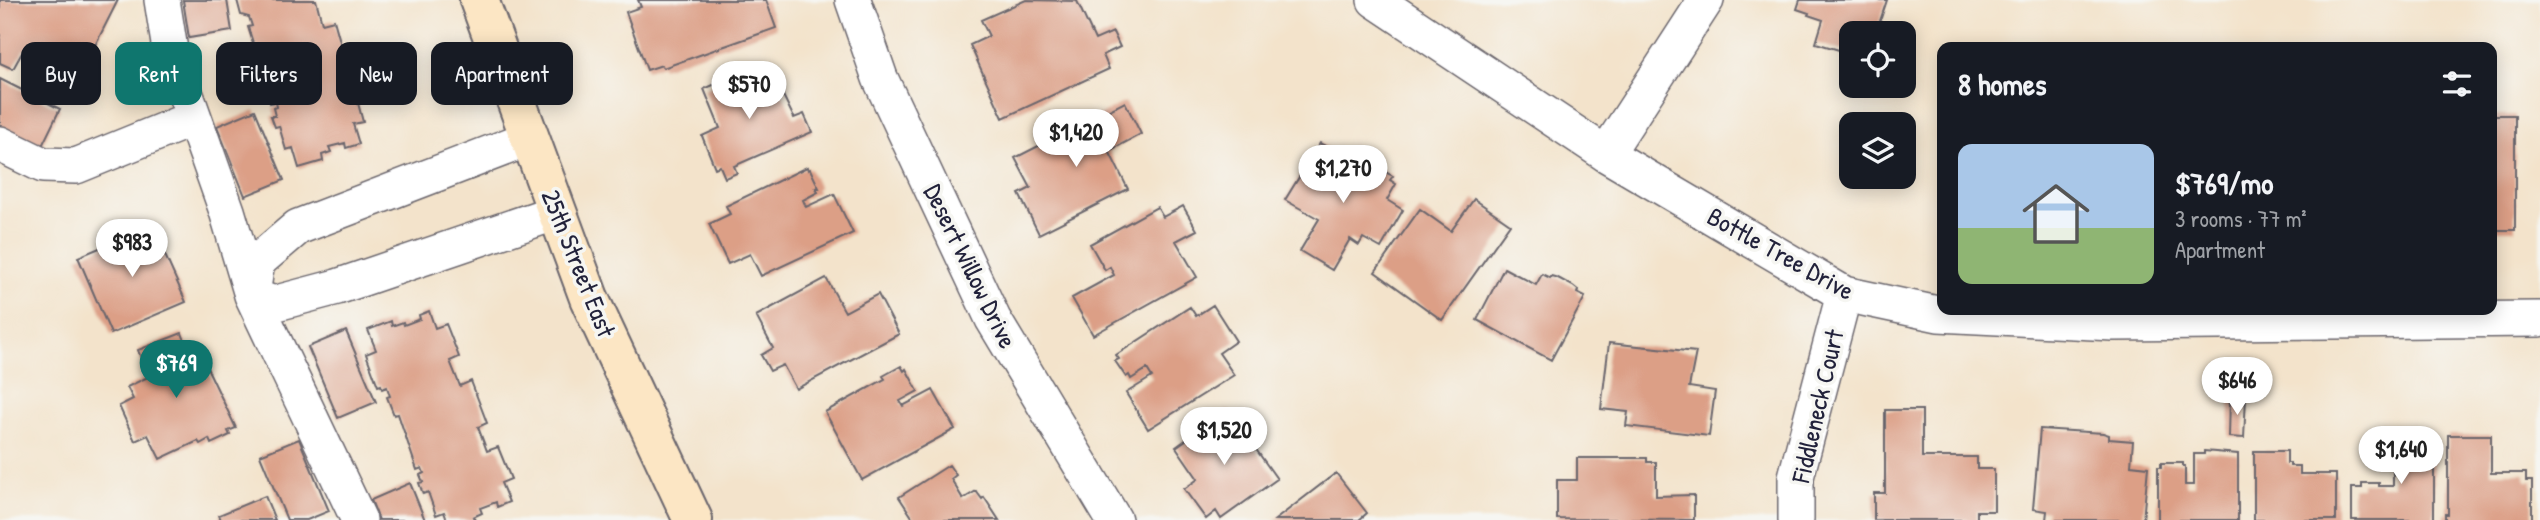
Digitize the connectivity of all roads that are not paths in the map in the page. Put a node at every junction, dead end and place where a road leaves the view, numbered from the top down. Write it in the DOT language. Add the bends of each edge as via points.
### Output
graph roads {
  1 [pos="162,0"];
  2 [pos="479,0"];
  3 [pos="853,0"];
  4 [pos="1375,0"];
  5 [pos="1706,0"];
  6 [pos="194,118"];
  7 [pos="530,138"];
  8 [pos="0,144"];
  9 [pos="1606,154"];
  10 [pos="557,212"];
  11 [pos="1844,294"];
  12 [pos="253,295"];
  13 [pos="1937,314"];
  14 [pos="1957,315"];
  15 [pos="2540,320"];
  16 [pos="359,520"];
  17 [pos="693,520"];
  18 [pos="1115,520"];
  19 [pos="1796,520"];
  1 -- 6 [label="street" via="170,50"];
  2 -- 7 [label="main road, 25th Street East"];
  3 -- 18 [label="street, Desert Willow Drive" via="880,78 993,319"];
  4 -- 9 [label="street, Bottle Tree Drive"];
  5 -- 9 [label="street"];
  6 -- 8 [label="street" via="76,166 43,165"];
  6 -- 12 [label="street"];
  7 -- 10 [label="main road, 25th Street East"];
  7 -- 12 [label="street" via="298,227 257,262"];
  9 -- 11 [label="street, Bottle Tree Drive"];
  10 -- 12 [label="street" via="337,287 273,304"];
  10 -- 17 [label="main road, 25th Street East" via="589,298"];
  11 -- 13 [label="street, Bottle Tree Drive"];
  11 -- 19 [label="street, Fiddleneck Court" via="1796,477"];
  12 -- 16 [label="street"];
  14 -- 15 [label="street, Bottle Tree Drive" via="2113,323"];
}
